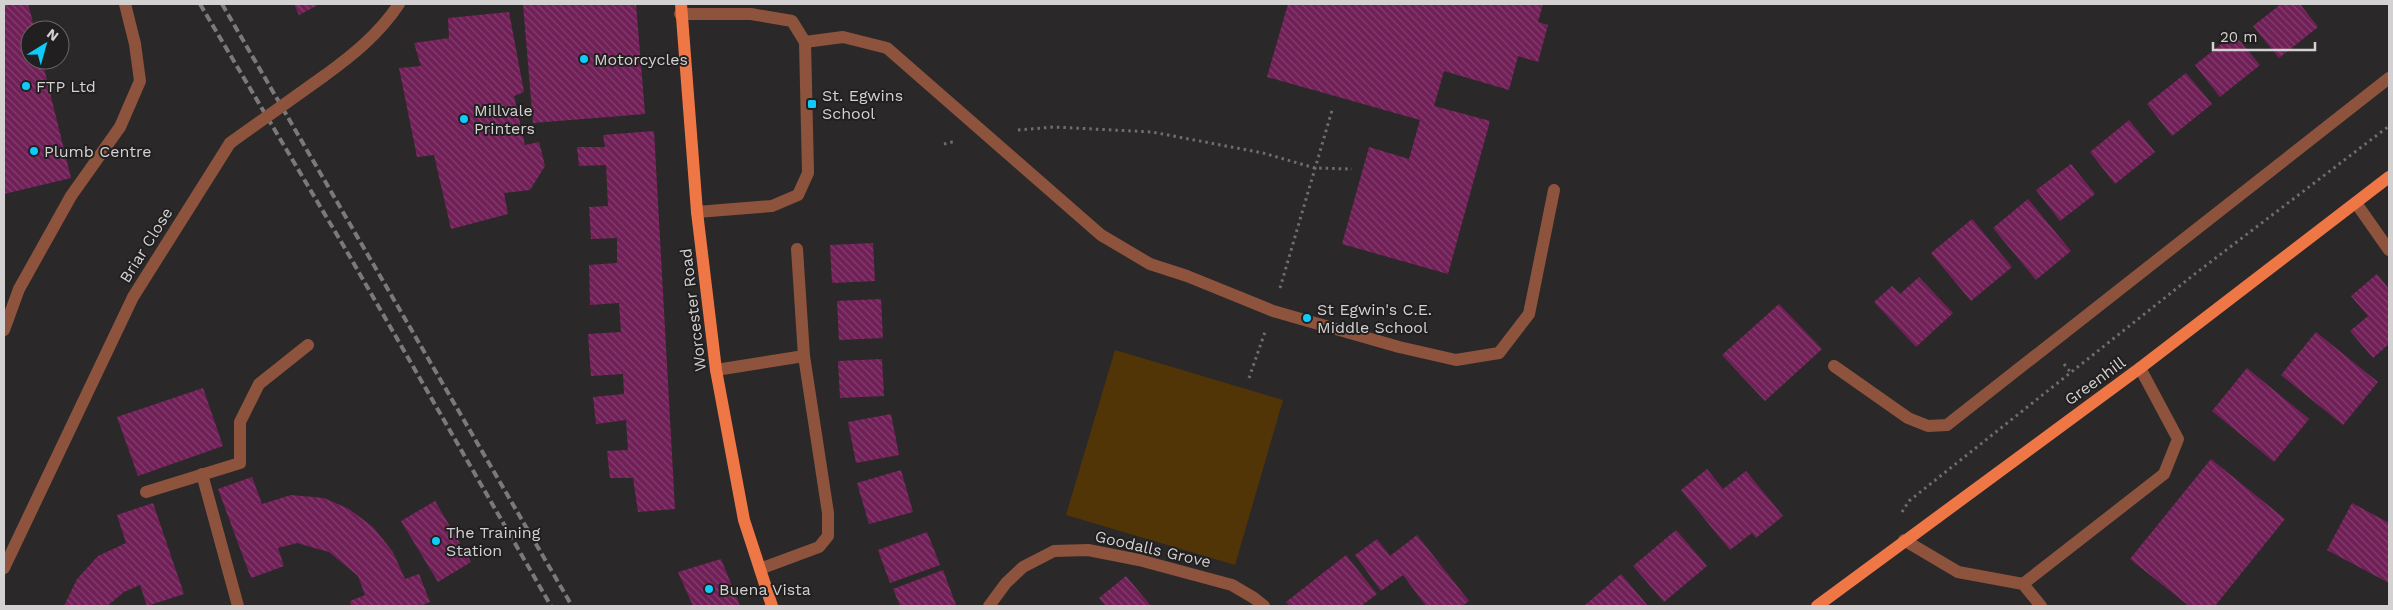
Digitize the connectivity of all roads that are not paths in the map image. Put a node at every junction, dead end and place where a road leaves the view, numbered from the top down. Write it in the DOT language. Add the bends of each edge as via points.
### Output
graph roads {
  1 [pos="125,4"];
  2 [pos="399,4"];
  3 [pos="680,9"];
  4 [pos="805,42"];
  5 [pos="2389,78"];
  6 [pos="2389,177"];
  7 [pos="1554,190"];
  8 [pos="2356,203"];
  9 [pos="697,212"];
  10 [pos="797,248"];
  11 [pos="2389,250"];
  12 [pos="4,330"];
  13 [pos="308,345"];
  14 [pos="804,356"];
  15 [pos="1834,366"];
  16 [pos="2140,368"];
  17 [pos="716,370"];
  18 [pos="202,474"];
  19 [pos="146,492"];
  20 [pos="1904,540"];
  21 [pos="4,568"];
  22 [pos="760,569"];
  23 [pos="2023,584"];
  24 [pos="238,606"];
  25 [pos="772,606"];
  26 [pos="989,606"];
  27 [pos="1264,606"];
  28 [pos="1817,606"];
  29 [pos="2042,606"];
  1 -- 12 [label="street" via="140,81 120,127 71,196 19,289"];
  2 -- 21 [label="street, Briar Close, bridge" via="386,24 355,54 230,143 133,297"];
  3 -- 4 [label="street" via="751,14 792,21"];
  3 -- 9 [label="main road, Worcester Road"];
  4 -- 7 [label="street" via="843,37 887,48 1102,235 1150,264 1273,311 1456,360 1499,353 1529,314"];
  4 -- 9 [label="street" via="808,174 798,195 772,206"];
  5 -- 15 [label="street" via="1946,425 1928,426 1908,418"];
  6 -- 8 [label="main road, Greenhill"];
  8 -- 11 [label="street"];
  8 -- 16 [label="main road, Greenhill"];
  9 -- 17 [label="main road, Worcester Road"];
  10 -- 14 [label="street"];
  13 -- 18 [label="street" via="259,384 240,422 240,463"];
  14 -- 17 [label="street"];
  14 -- 22 [label="street" via="828,514 828,536 819,547"];
  16 -- 20 [label="main road, Greenhill"];
  16 -- 23 [label="street" via="2178,439 2164,474"];
  17 -- 22 [label="main road, Worcester Road" via="744,520"];
  18 -- 19 [label="street"];
  18 -- 24 [label="street"];
  20 -- 23 [label="street" via="1958,572"];
  20 -- 28 [label="main road, Greenhill"];
  22 -- 25 [label="main road, Worcester Road"];
  23 -- 29 [label="street"];
  26 -- 27 [label="street, Goodalls Grove" via="1023,567 1054,551 1088,550 1140,560 1232,585"];
}
